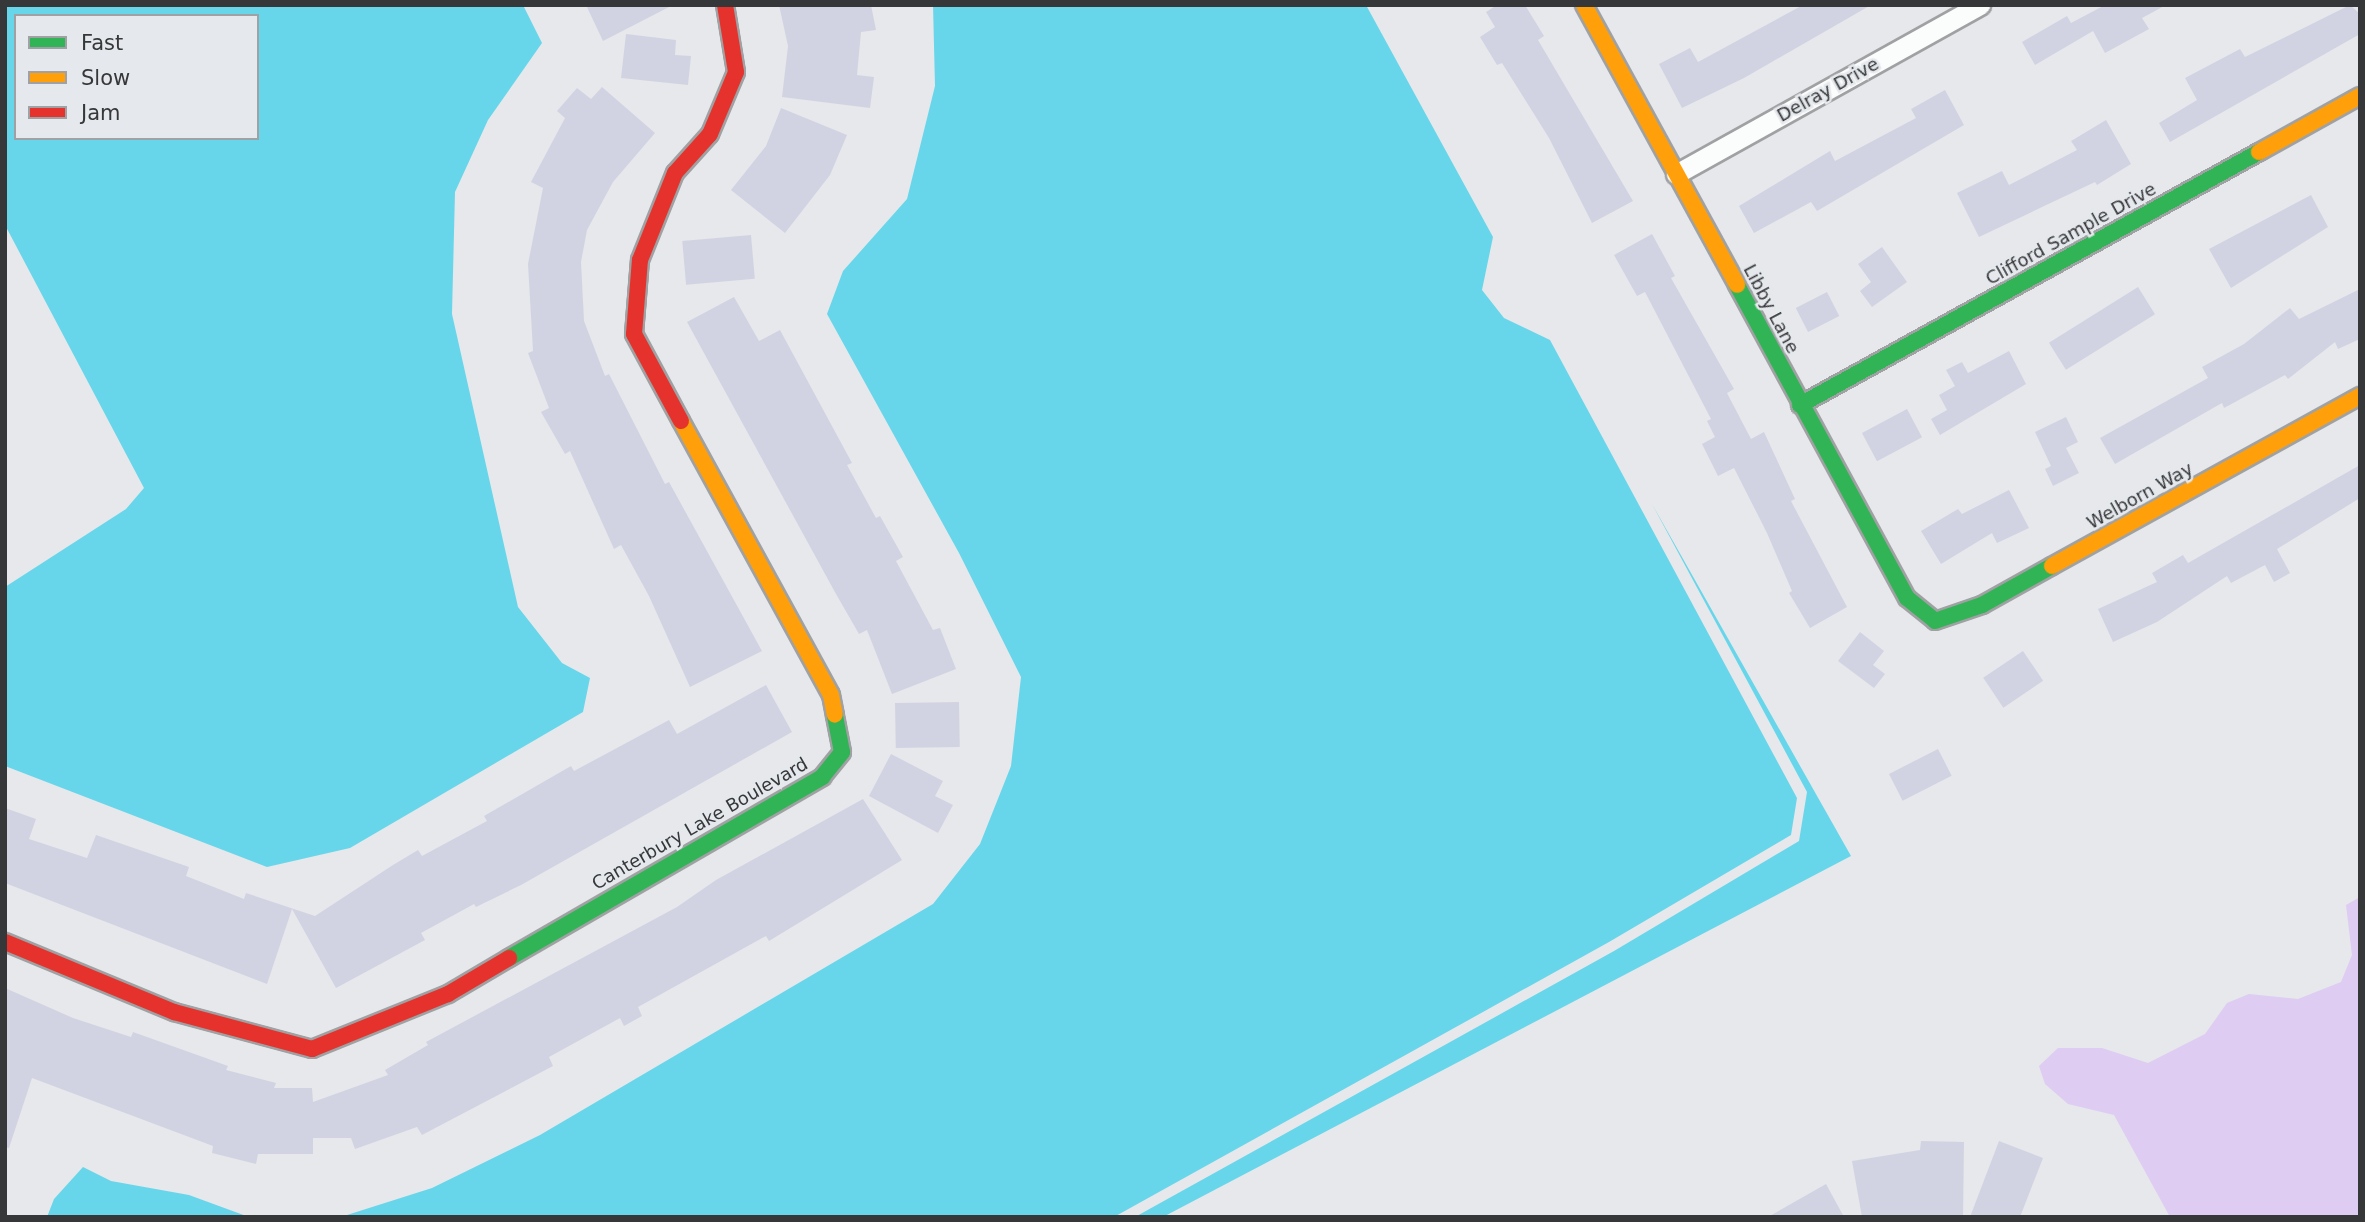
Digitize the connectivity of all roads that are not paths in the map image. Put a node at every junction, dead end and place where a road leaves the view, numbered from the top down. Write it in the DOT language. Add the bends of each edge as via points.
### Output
graph roads {
  1 [pos="725,5"];
  2 [pos="1584,5"];
  3 [pos="1980,5"];
  4 [pos="2360,96"];
  5 [pos="1676,174"];
  6 [pos="2360,396"];
  7 [pos="1800,405"];
  8 [pos="1935,621"];
  9 [pos="5,942"];
  1 -- 9 [label="street, Canterbury Lake Boulevard" via="736,72 710,134 675,173 639,260 634,334 831,695 842,752 822,777 449,994 312,1049 174,1012"];
  2 -- 5 [label="street, Libby Lane"];
  3 -- 5 [label="street, Delray Drive"];
  4 -- 7 [label="street, Clifford Sample Drive"];
  5 -- 7 [label="street, Libby Lane"];
  6 -- 8 [label="street, Welborn Way" via="1982,605"];
  7 -- 8 [label="street, Libby Lane" via="1907,598"];
}
